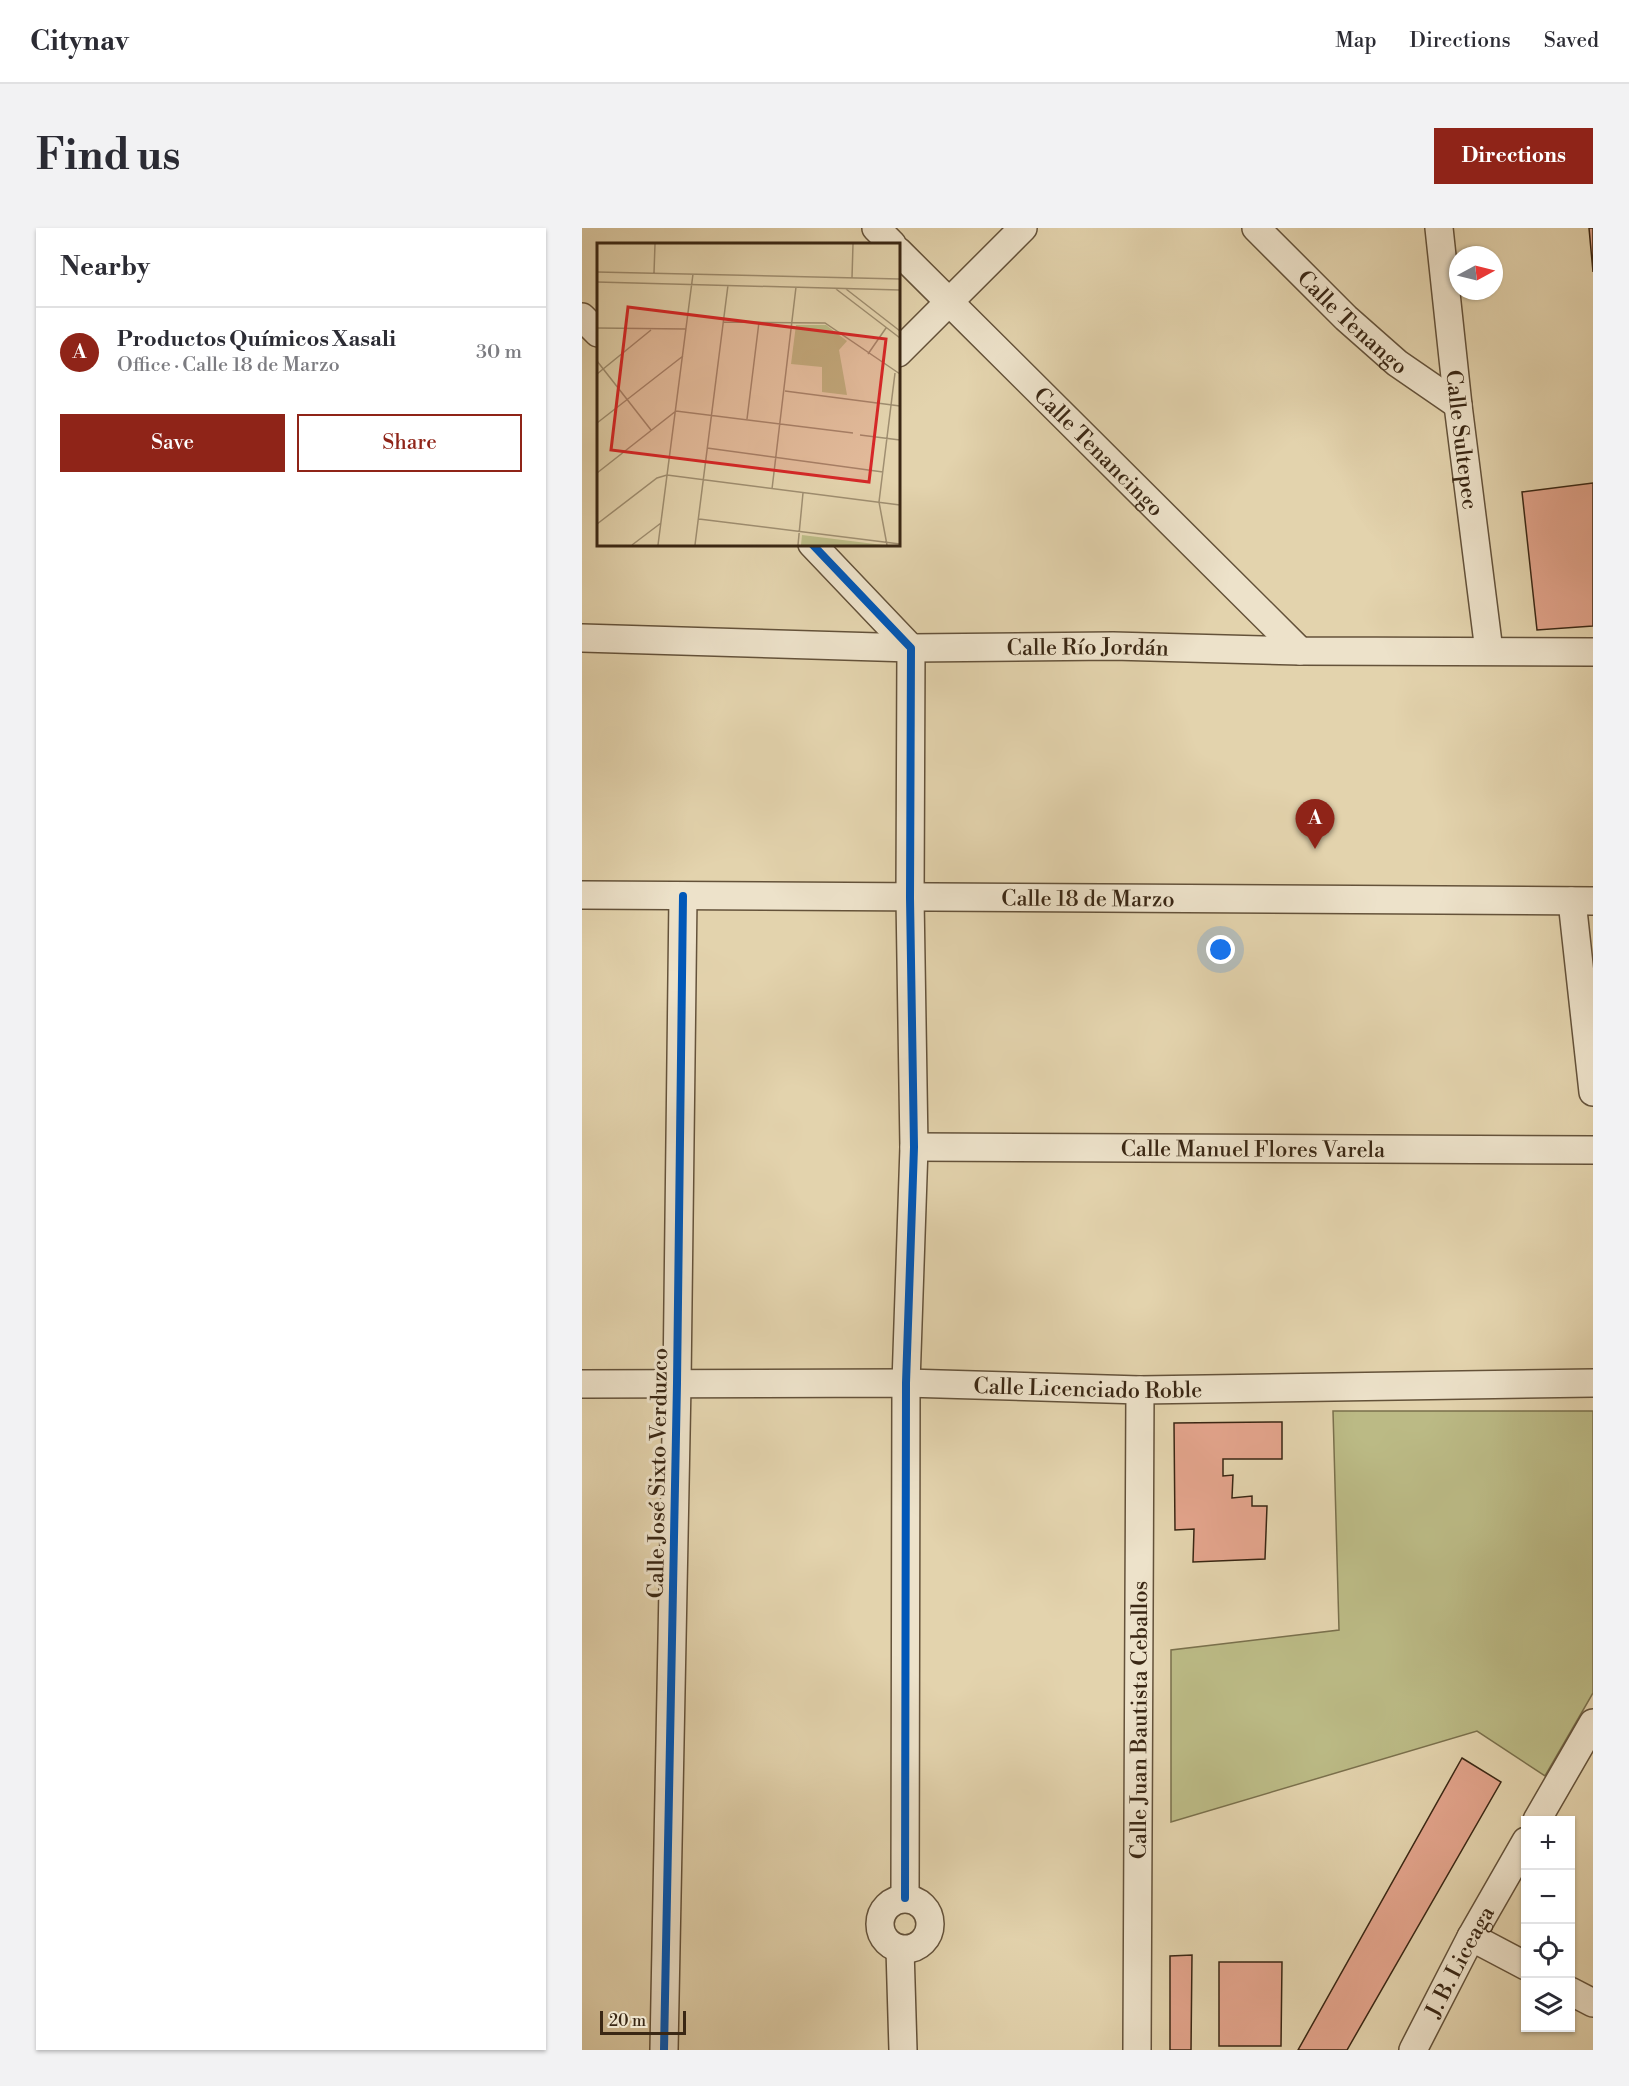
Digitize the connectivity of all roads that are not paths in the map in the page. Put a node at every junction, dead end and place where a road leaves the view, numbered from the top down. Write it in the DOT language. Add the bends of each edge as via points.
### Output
graph roads {
  1 [pos="876,228"];
  2 [pos="1023,228"];
  3 [pos="1256,228"];
  4 [pos="1439,228"];
  5 [pos="891,243"];
  6 [pos="900,252"];
  7 [pos="950,303"];
  8 [pos="582,317"];
  9 [pos="597,332"];
  10 [pos="900,351"];
  11 [pos="1458,405"];
  12 [pos="814,546"];
  13 [pos="582,638"];
  14 [pos="911,648"];
  15 [pos="1300,651"];
  16 [pos="1489,651"];
  17 [pos="1593,652"];
  18 [pos="582,895"];
  19 [pos="683,896"];
  20 [pos="910,898"];
  21 [pos="1582,901"];
  22 [pos="1593,1092"];
  23 [pos="914,1147"];
  24 [pos="1593,1150"];
  25 [pos="677,1383"];
  26 [pos="906,1383"];
  27 [pos="1593,1383"];
  28 [pos="582,1384"];
  29 [pos="1140,1390"];
  30 [pos="1593,1723"];
  31 [pos="1540,1816"];
  32 [pos="1521,1850"];
  33 [pos="1471,1937"];
  34 [pos="1521,1963"];
  35 [pos="1575,1994"];
  36 [pos="1593,2003"];
  37 [pos="664,2050"];
  38 [pos="903,2050"];
  39 [pos="1137,2050"];
  40 [pos="1413,2050"];
  1 -- 5 [label="street"];
  2 -- 7 [label="street"];
  3 -- 11 [label="street, Calle Tenango" via="1397,363"];
  4 -- 11 [label="street, Calle Sultepec"];
  6 -- 7 [label="street, Calle Tenancingo"];
  7 -- 10 [label="street"];
  7 -- 15 [label="street, Calle Tenancingo"];
  8 -- 9 [label="street"];
  11 -- 16 [label="street, Calle Sultepec"];
  12 -- 14 [label="street"];
  13 -- 14 [label="street, Calle Río Jordán"];
  14 -- 15 [label="street, Calle Río Jordán" via="1113,646"];
  14 -- 20 [label="street"];
  15 -- 16 [label="street, Calle Río Jordán"];
  16 -- 17 [label="street, Calle Río Jordán"];
  18 -- 19 [label="street, Calle 18 de Marzo"];
  19 -- 20 [label="street, Calle 18 de Marzo"];
  19 -- 25 [label="street, Calle José Sixto Verduzco"];
  20 -- 21 [label="street, Calle 18 de Marzo"];
  20 -- 23 [label="street"];
  21 -- 22 [label="street"];
  23 -- 24 [label="street, Calle Manuel Flores Varela"];
  23 -- 26 [label="street"];
  25 -- 26 [label="street, Calle Licenciado Roble"];
  25 -- 28 [label="street, Calle Licenciado Roble"];
  25 -- 37 [label="street, Calle José Sixto Verduzco"];
  26 -- 29 [label="street, Calle Licenciado Roble"];
  26 -- 38 [label="street" via="905,1898 922,1904 931,1921 926,1939 910,1949 900,1949"];
  27 -- 29 [label="street, Calle Licenciado Roble"];
  29 -- 39 [label="street, Calle Juan Bautista Ceballos"];
  30 -- 31 [label="street"];
  32 -- 33 [label="street, J. B. Liceaga"];
  33 -- 34 [label="street"];
  33 -- 40 [label="street, J. B. Liceaga"];
  35 -- 36 [label="street"];
}
